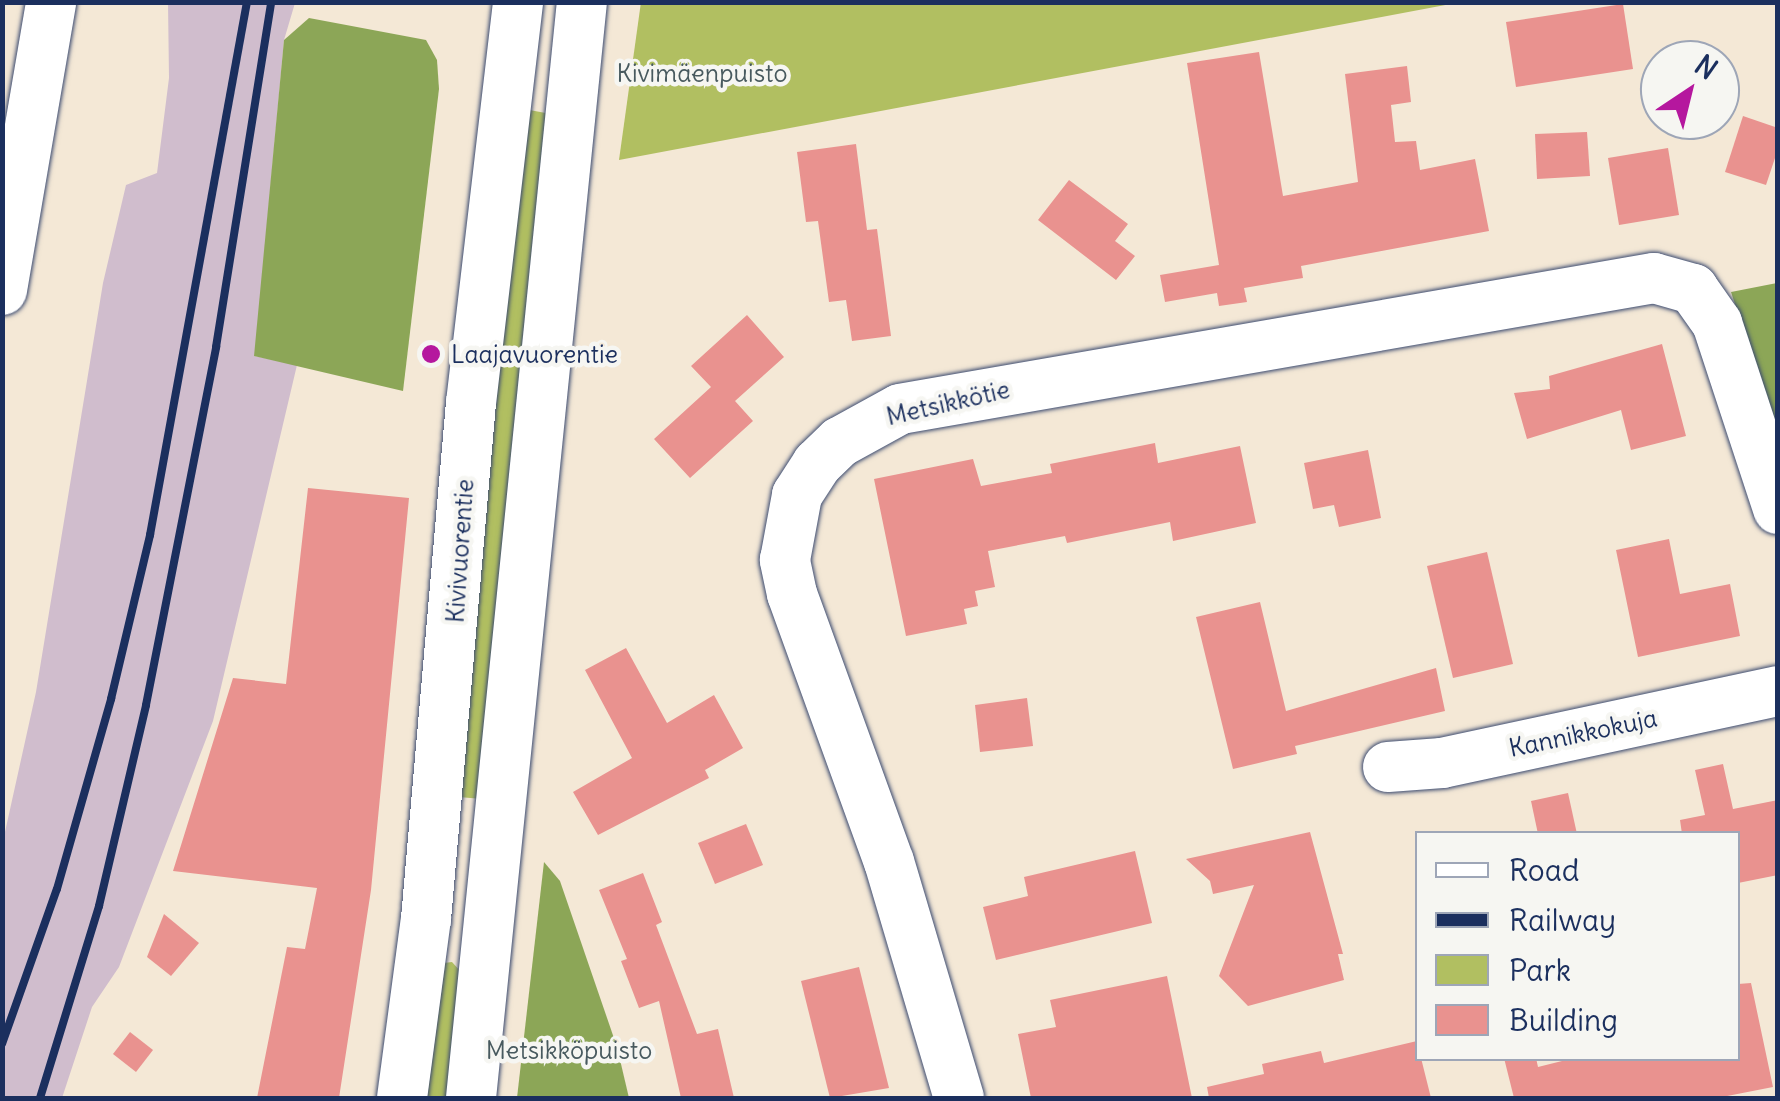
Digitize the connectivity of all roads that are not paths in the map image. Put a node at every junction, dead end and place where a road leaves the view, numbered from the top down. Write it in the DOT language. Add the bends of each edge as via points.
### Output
graph roads {
  1 [pos="51,2"];
  2 [pos="518,2"];
  3 [pos="576,3"];
  4 [pos="2,290"];
  5 [pos="1778,509"];
  6 [pos="1778,691"];
  7 [pos="1388,767"];
  8 [pos="402,1098"];
  9 [pos="471,1098"];
  10 [pos="959,1098"];
  1 -- 4 [label="street"];
  2 -- 8 [label="street, Kivivuorentie" via="471,403 430,883"];
  3 -- 9 [label="street"];
  5 -- 10 [label="street, Metsikkötie" via="1717,323 1693,290 1654,278 917,406 867,423 817,464 797,495 786,560 792,594 889,862"];
  6 -- 7 [label="street, Kannikkokuja" via="1442,763"];
}
